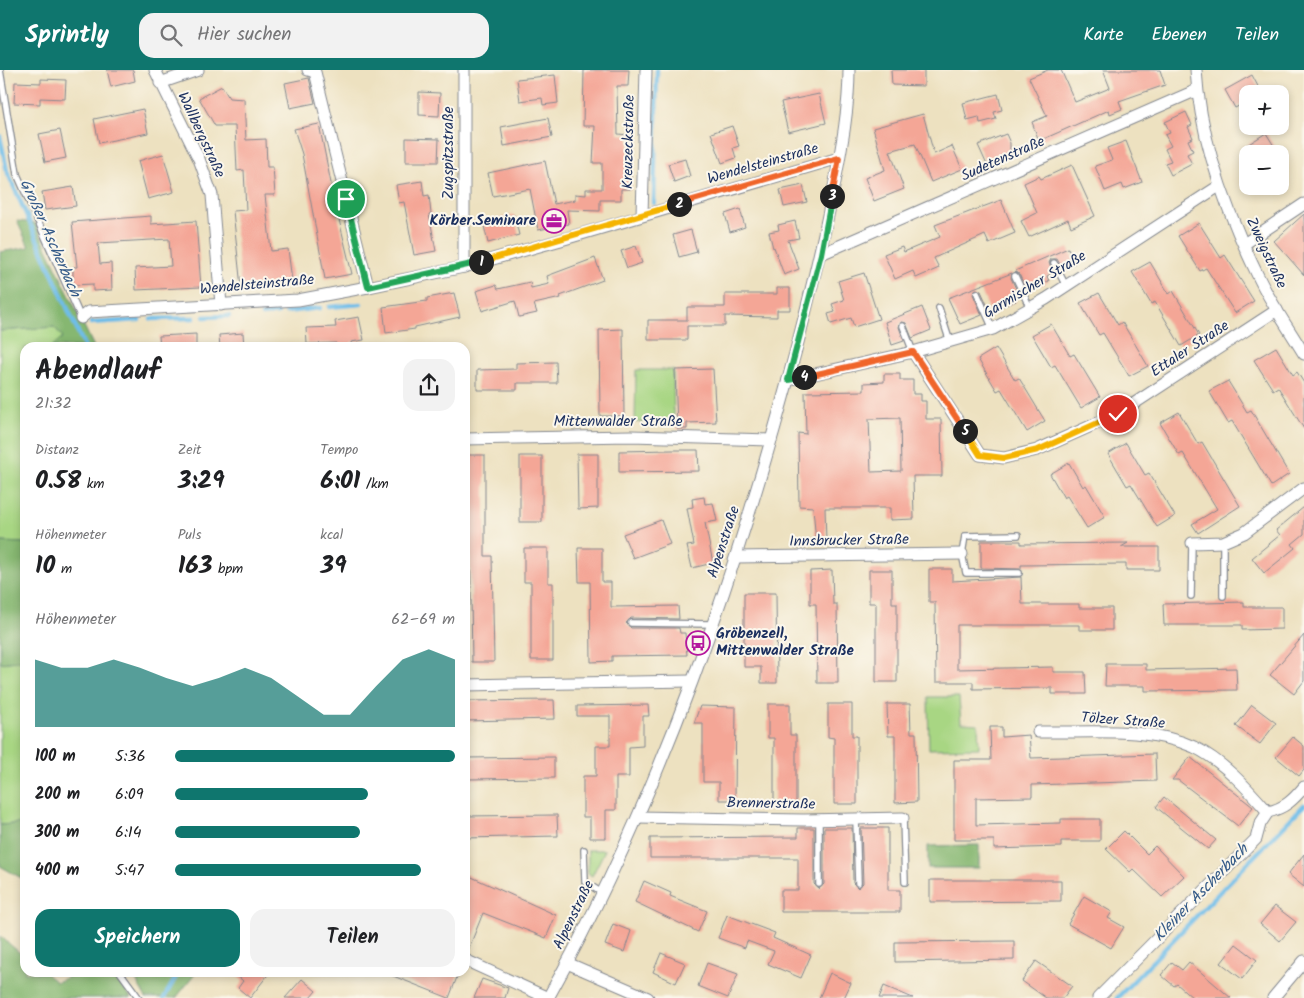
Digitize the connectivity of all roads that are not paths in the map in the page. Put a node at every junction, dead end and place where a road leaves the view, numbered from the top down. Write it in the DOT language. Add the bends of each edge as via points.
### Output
graph roads {
  1 [pos="0,70"];
  2 [pos="155,70"];
  3 [pos="198,70"];
  4 [pos="308,70"];
  5 [pos="464,70"];
  6 [pos="646,70"];
  7 [pos="849,70"];
  8 [pos="1196,70"];
  9 [pos="160,83"];
  10 [pos="1197,90"];
  11 [pos="839,158"];
  12 [pos="1219,186"];
  13 [pos="1304,204"];
  14 [pos="642,214"];
  15 [pos="1244,244"];
  16 [pos="821,254"];
  17 [pos="1054,263"];
  18 [pos="464,267"];
  19 [pos="1015,276"];
  20 [pos="1066,286"];
  21 [pos="368,287"];
  22 [pos="977,294"];
  23 [pos="221,305"];
  24 [pos="939,308"];
  25 [pos="1030,308"];
  26 [pos="1277,310"];
  27 [pos="80,318"];
  28 [pos="903,326"];
  29 [pos="993,330"];
  30 [pos="950,342"];
  31 [pos="913,352"];
  32 [pos="1304,354"];
  33 [pos="788,380"];
  34 [pos="470,439"];
  35 [pos="771,440"];
  36 [pos="1304,488"];
  37 [pos="1018,536"];
  38 [pos="1192,542"];
  39 [pos="1223,542"];
  40 [pos="962,554"];
  41 [pos="736,556"];
  42 [pos="1019,573"];
  43 [pos="1191,596"];
  44 [pos="1223,596"];
  45 [pos="631,623"];
  46 [pos="712,624"];
  47 [pos="691,681"];
  48 [pos="470,685"];
  49 [pos="1038,732"];
  50 [pos="1304,787"];
  51 [pos="1268,812"];
  52 [pos="638,817"];
  53 [pos="903,818"];
  54 [pos="856,819"];
  55 [pos="819,820"];
  56 [pos="584,850"];
  57 [pos="905,882"];
  58 [pos="858,883"];
  59 [pos="819,884"];
  60 [pos="602,893"];
  61 [pos="1304,961"];
  62 [pos="470,962"];
  63 [pos="568,962"];
  64 [pos="124,977"];
  65 [pos="139,998"];
  66 [pos="548,998"];
  67 [pos="648,998"];
  68 [pos="1098,998"];
  69 [pos="1273,998"];
  1 -- 27 [label="lane" via="17,174"];
  2 -- 9 [label="street, Wallbergstraße"];
  3 -- 9 [label="street"];
  4 -- 21 [label="street" via="315,72"];
  5 -- 18 [label="street, Zugspitzstraße"];
  6 -- 14 [label="street, Kreuzeckstraße"];
  7 -- 11 [label="street, Alpenstraße" via="846,120"];
  8 -- 10 [label="street, Zweigstraße"];
  9 -- 23 [label="street, Wallbergstraße" via="199,159 212,195"];
  10 -- 12 [label="street, Zweigstraße"];
  10 -- 16 [label="street, Sudetenstraße"];
  11 -- 14 [label="street, Wendelsteinstraße"];
  11 -- 16 [label="street, Alpenstraße"];
  12 -- 15 [label="street, Zweigstraße"];
  12 -- 20 [label="street, Garmischer Straße"];
  13 -- 15 [label="street"];
  14 -- 18 [label="street, Wendelsteinstraße"];
  15 -- 26 [label="street, Zweigstraße"];
  16 -- 33 [label="street, Alpenstraße"];
  17 -- 20 [label="lane"];
  18 -- 21 [label="street, Wendelsteinstraße"];
  19 -- 25 [label="lane"];
  20 -- 25 [label="street, Garmischer Straße"];
  21 -- 23 [label="street, Wendelsteinstraße" via="298,300"];
  22 -- 29 [label="lane"];
  23 -- 27 [label="street, Wendelsteinstraße" via="88,312"];
  24 -- 30 [label="lane"];
  25 -- 29 [label="street, Garmischer Straße"];
  26 -- 31 [label="street, Ettaler Straße" via="1118,414 1038,450 1004,458 980,455"];
  26 -- 32 [label="street, Zweigstraße"];
  28 -- 31 [label="lane"];
  29 -- 30 [label="street, Garmischer Straße"];
  30 -- 31 [label="street, Garmischer Straße"];
  31 -- 33 [label="street, Garmischer Straße"];
  33 -- 35 [label="street, Alpenstraße"];
  34 -- 35 [label="street, Mittenwalder Straße" via="632,436"];
  35 -- 41 [label="street, Alpenstraße"];
  36 -- 39 [label="street" via="1259,523"];
  37 -- 40 [label="lane" via="965,536"];
  38 -- 39 [label="street"];
  38 -- 43 [label="lane"];
  39 -- 44 [label="lane"];
  40 -- 41 [label="street, Innsbrucker Straße"];
  40 -- 42 [label="lane" via="966,573"];
  41 -- 46 [label="street, Alpenstraße"];
  45 -- 46 [label="lane"];
  46 -- 47 [label="street, Alpenstraße"];
  47 -- 48 [label="street"];
  47 -- 52 [label="street, Alpenstraße"];
  49 -- 51 [label="street, Tölzer Straße" via="1131,733 1166,738 1195,748 1241,781"];
  50 -- 51 [label="street" via="1292,802"];
  51 -- 68 [label="street" via="1256,839"];
  52 -- 55 [label="street, Brennerstraße"];
  52 -- 60 [label="street, Alpenstraße"];
  53 -- 54 [label="street, Brennerstraße"];
  53 -- 57 [label="lane"];
  54 -- 55 [label="street, Brennerstraße"];
  54 -- 58 [label="lane"];
  55 -- 59 [label="lane"];
  56 -- 60 [label="lane" via="585,882"];
  60 -- 63 [label="street, Alpenstraße"];
  61 -- 69 [label="street"];
  62 -- 66 [label="street"];
  63 -- 66 [label="street, Alpenstraße"];
  63 -- 67 [label="street"];
  64 -- 65 [label="lane"];
}
